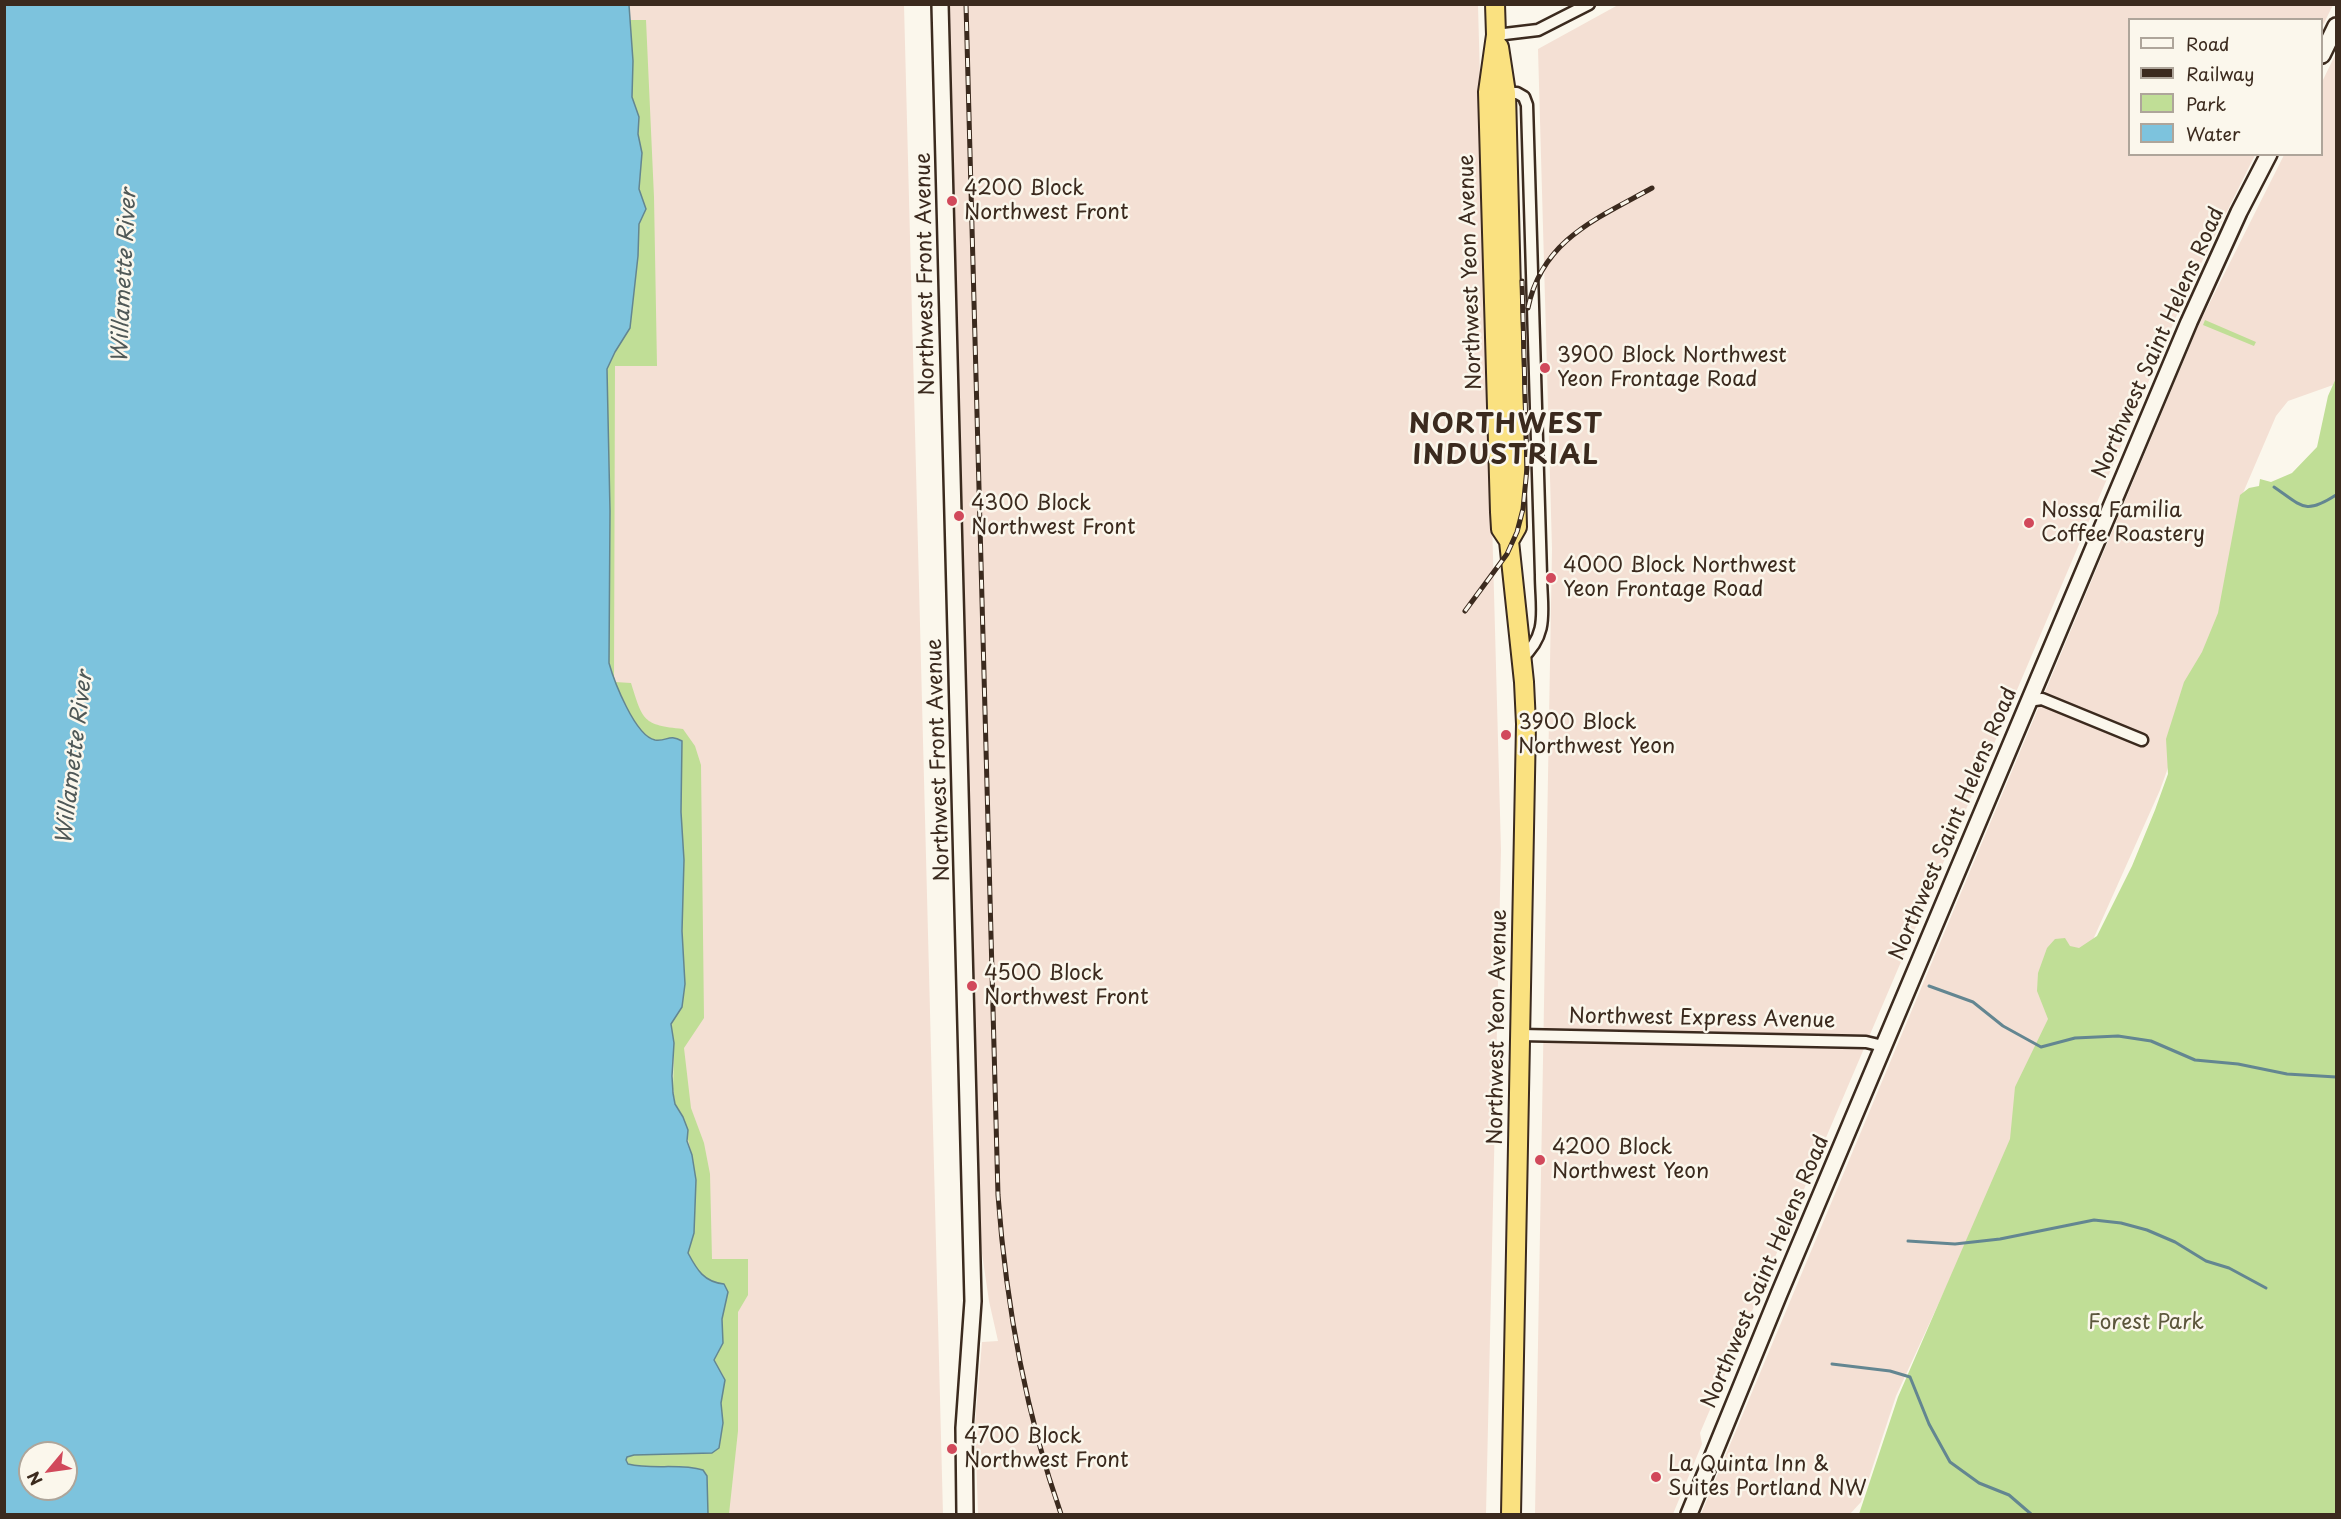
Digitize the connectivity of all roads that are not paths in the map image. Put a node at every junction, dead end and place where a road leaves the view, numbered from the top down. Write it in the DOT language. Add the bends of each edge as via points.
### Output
graph roads {
  1 [pos="940,4"];
  2 [pos="1495,4"];
  3 [pos="1589,4"];
  4 [pos="2337,26"];
  5 [pos="1496,35"];
  6 [pos="2323,53"];
  7 [pos="1506,93"];
  8 [pos="2268,156"];
  9 [pos="1509,541"];
  10 [pos="1521,659"];
  11 [pos="2028,701"];
  12 [pos="2142,740"];
  13 [pos="1521,1035"];
  14 [pos="1883,1046"];
  15 [pos="965,1515"];
  16 [pos="1511,1515"];
  17 [pos="1689,1515"];
  1 -- 15 [label="main road, Northwest Front Avenue" via="973,1300 963,1428"];
  2 -- 5 [label="highway, Northwest Yeon Avenue"];
  3 -- 5 [label="street" via="1538,30"];
  4 -- 6 [label="main road"];
  5 -- 7 [label="highway, Northwest Yeon Avenue"];
  5 -- 9 [label="highway, Northwest Yeon Avenue" via="1488,92 1500,512 1501,530"];
  7 -- 9 [label="highway, Northwest Yeon Avenue" via="1517,527"];
  7 -- 10 [label="street" via="1524,97 1527,105 1541,575 1542,629 1533,648"];
  8 -- 11 [label="main road, Northwest Saint Helens Road" via="2189,322"];
  9 -- 10 [label="highway, Northwest Yeon Avenue"];
  10 -- 13 [label="highway, Northwest Yeon Avenue" via="1526,724"];
  11 -- 12 [label="street" via="2042,699"];
  11 -- 14 [label="main road, Northwest Saint Helens Road"];
  13 -- 14 [label="street, Northwest Express Avenue" via="1857,1041"];
  13 -- 16 [label="highway, Northwest Yeon Avenue"];
  14 -- 17 [label="main road, Northwest Saint Helens Road"];
}
